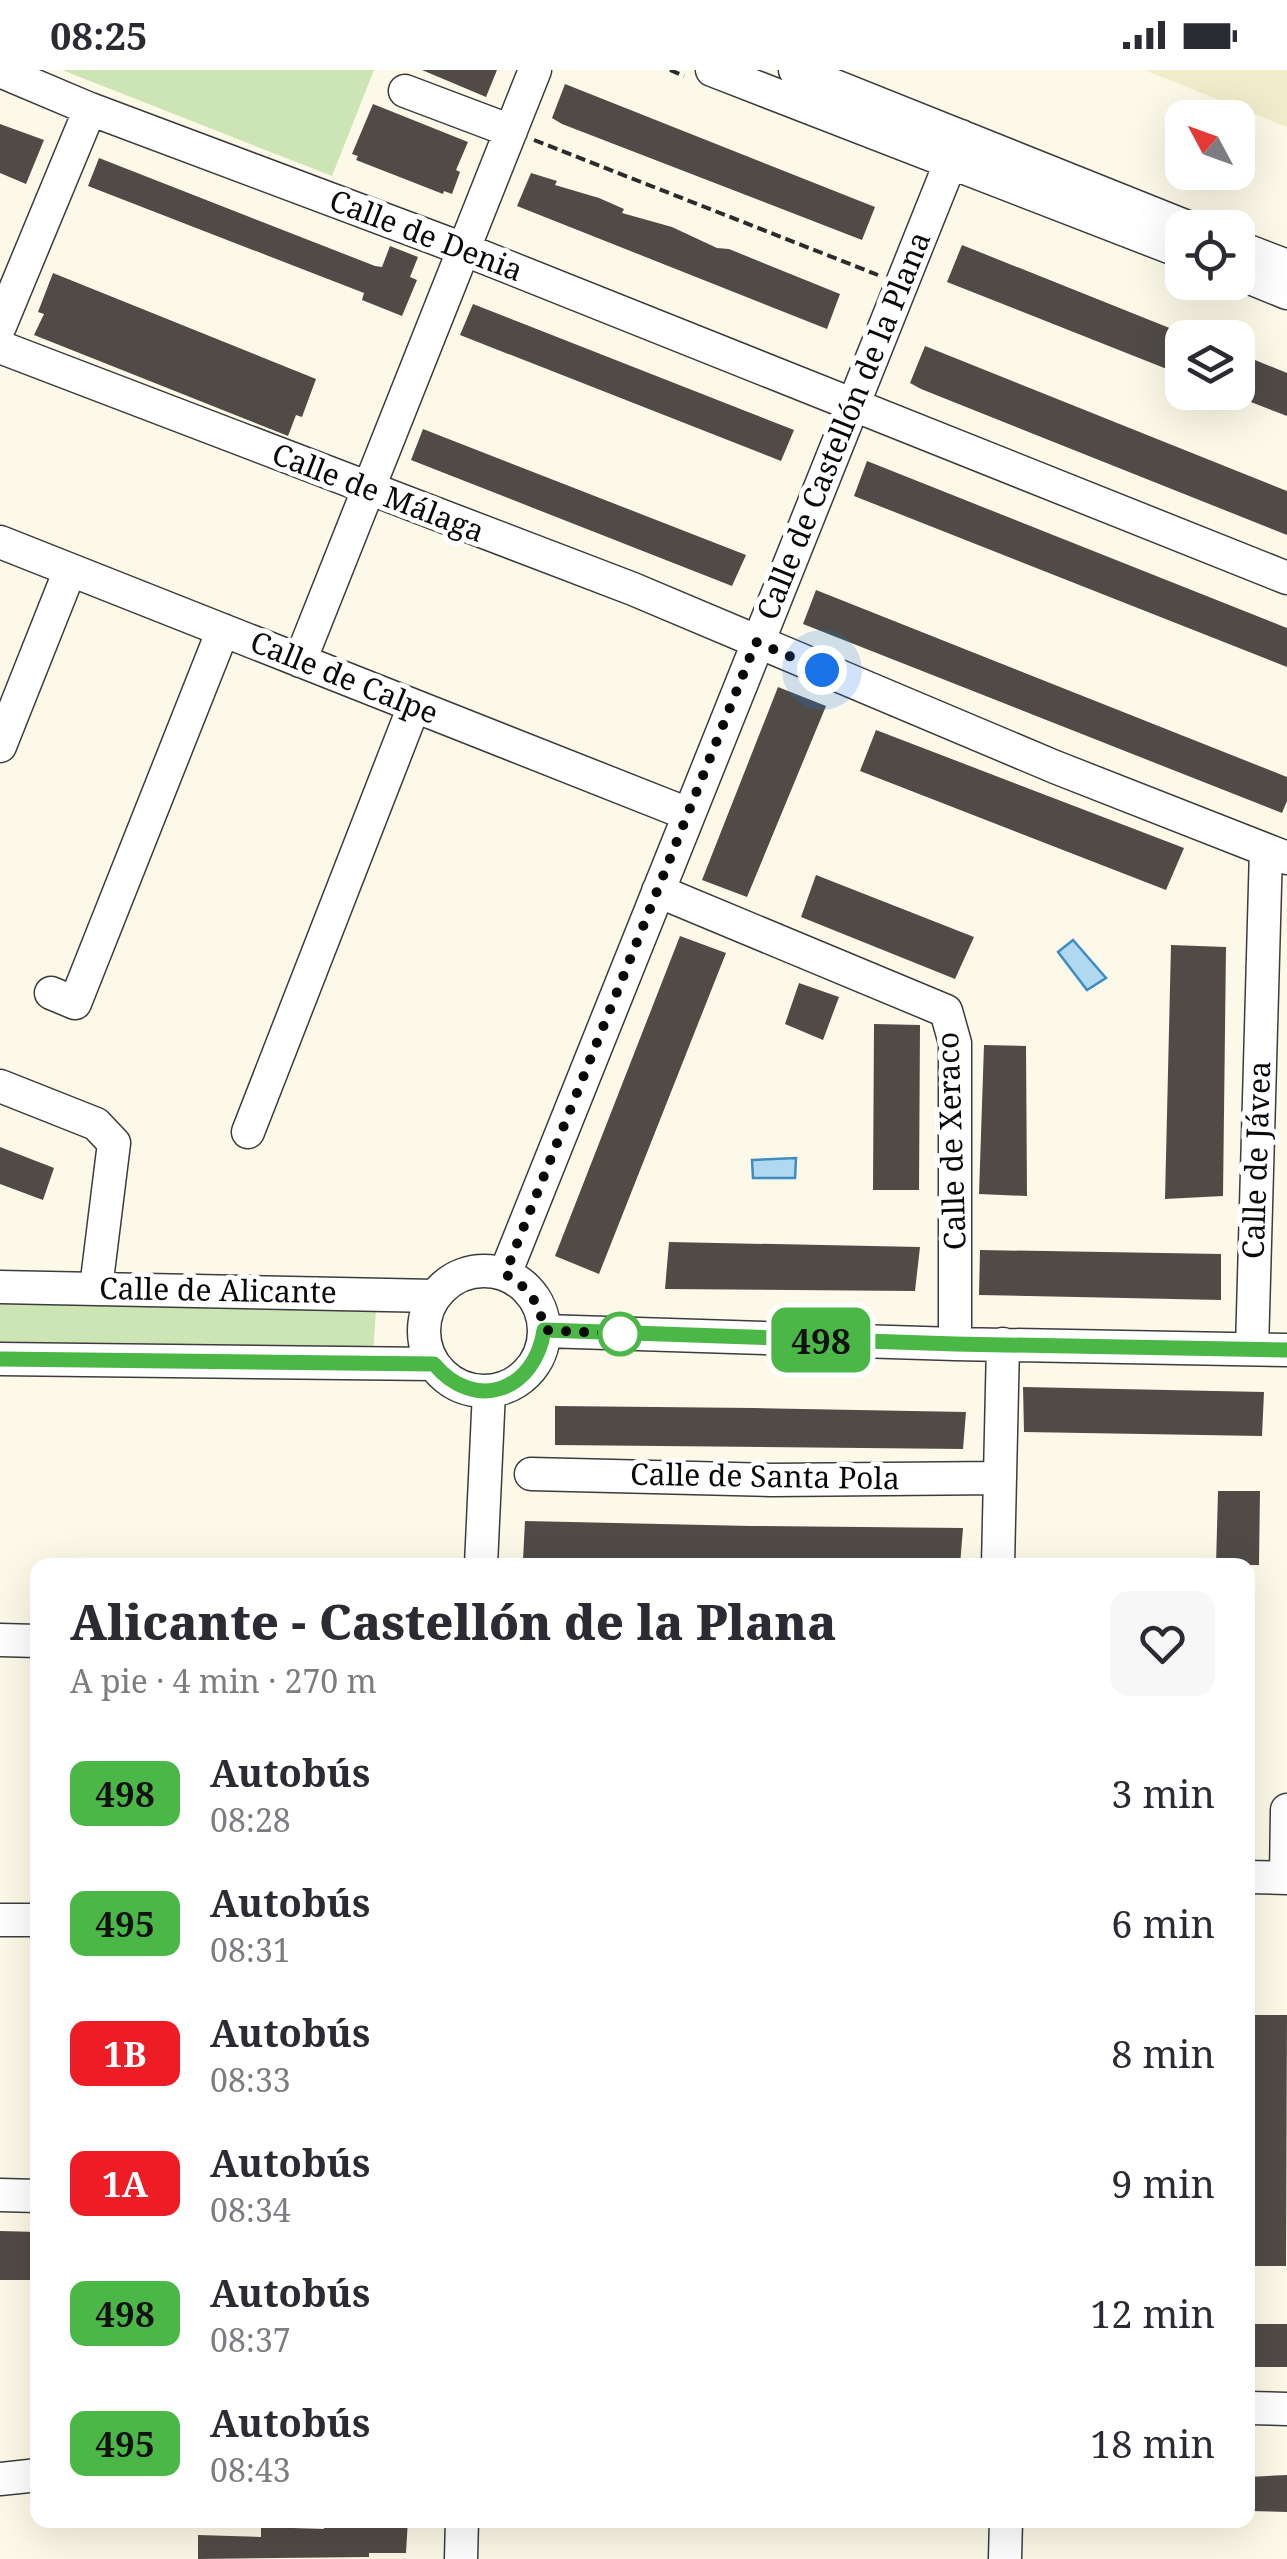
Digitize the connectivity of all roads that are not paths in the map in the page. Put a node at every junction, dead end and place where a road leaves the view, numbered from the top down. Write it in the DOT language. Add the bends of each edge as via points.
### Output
graph roads {
  1 [pos="534,70"];
  2 [pos="712,70"];
  3 [pos="795,70"];
  4 [pos="0,71"];
  5 [pos="405,90"];
  6 [pos="90,109"];
  7 [pos="510,131"];
  8 [pos="956,150"];
  9 [pos="1165,220"];
  10 [pos="1165,244"];
  11 [pos="463,250"];
  12 [pos="1255,253"];
  13 [pos="1287,266"];
  14 [pos="1255,280"];
  15 [pos="1287,293"];
  16 [pos="0,326"];
  17 [pos="0,347"];
  18 [pos="851,405"];
  19 [pos="369,491"];
  20 [pos="0,542"];
  21 [pos="70,570"];
  22 [pos="1287,578"];
  23 [pos="222,630"];
  24 [pos="756,642"];
  25 [pos="300,661"];
  26 [pos="414,706"];
  27 [pos="0,746"];
  28 [pos="688,814"];
  29 [pos="1277,854"];
  30 [pos="658,891"];
  31 [pos="52,993"];
  32 [pos="0,1086"];
  33 [pos="248,1132"];
  34 [pos="505,1274"];
  35 [pos="0,1286"];
  36 [pos="96,1288"];
  37 [pos="435,1296"];
  38 [pos="544,1330"];
  39 [pos="955,1344"];
  40 [pos="1003,1344"];
  41 [pos="1252,1349"];
  42 [pos="1287,1350"];
  43 [pos="0,1358"];
  44 [pos="434,1364"];
  45 [pos="490,1391"];
  46 [pos="531,1474"];
  47 [pos="1000,1478"];
  48 [pos="482,1558"];
  49 [pos="998,1558"];
  50 [pos="0,1640"];
  51 [pos="30,1640"];
  52 [pos="1287,1810"];
  53 [pos="1255,1877"];
  54 [pos="1286,1878"];
  55 [pos="0,1920"];
  56 [pos="30,1920"];
  57 [pos="0,2195"];
  58 [pos="30,2196"];
  59 [pos="1255,2408"];
  60 [pos="1287,2409"];
  61 [pos="30,2476"];
  62 [pos="0,2478"];
  63 [pos="462,2528"];
  64 [pos="1006,2528"];
  65 [pos="460,2559"];
  66 [pos="1005,2559"];
  1 -- 7 [label="street"];
  2 -- 8 [label="street"];
  3 -- 8 [label="street"];
  4 -- 6 [label="street, Calle de Denia"];
  5 -- 7 [label="street"];
  6 -- 11 [label="street, Calle de Denia"];
  6 -- 16 [label="street"];
  7 -- 11 [label="street"];
  8 -- 9 [label="street"];
  8 -- 10 [label="street"];
  8 -- 18 [label="street, Calle de Castellón de la Plana"];
  11 -- 18 [label="street, Calle de Denia"];
  11 -- 19 [label="street"];
  12 -- 13 [label="street"];
  14 -- 15 [label="street"];
  17 -- 19 [label="street, Calle de Málaga"];
  18 -- 22 [label="street, Calle de Denia"];
  18 -- 24 [label="street, Calle de Castellón de la Plana"];
  19 -- 24 [label="street, Calle de Málaga"];
  19 -- 25 [label="street"];
  20 -- 21 [label="street, Calle de Calpe"];
  21 -- 23 [label="street, Calle de Calpe"];
  21 -- 27 [label="street"];
  23 -- 25 [label="street, Calle de Calpe"];
  23 -- 31 [label="street" via="75,1004"];
  24 -- 28 [label="street, Calle de Castellón de la Plana"];
  24 -- 29 [label="street, Calle de Málaga"];
  25 -- 26 [label="street, Calle de Calpe"];
  26 -- 28 [label="street, Calle de Calpe"];
  26 -- 33 [label="street"];
  28 -- 30 [label="street, Calle de Castellón de la Plana"];
  29 -- 41 [label="street, Calle de Jávea"];
  30 -- 34 [label="street, Calle de Castellón de la Plana"];
  30 -- 39 [label="street, Calle de Xeraco" via="946,1011 955,1043"];
  32 -- 36 [label="street" via="96,1124 114,1143"];
  34 -- 37 [label="street" via="474,1272"];
  34 -- 38 [label="street" via="534,1296"];
  35 -- 36 [label="street, Calle de Alicante"];
  36 -- 37 [label="street, Calle de Alicante"];
  37 -- 44 [label="street" via="424,1330"];
  38 -- 39 [label="street"];
  38 -- 45 [label="street" via="542,1348 522,1378"];
  39 -- 40 [label="street"];
  40 -- 41 [label="street"];
  40 -- 47 [label="street"];
  41 -- 42 [label="street"];
  43 -- 44 [label="street"];
  44 -- 45 [label="street" via="458,1386"];
  45 -- 48 [label="street"];
  46 -- 47 [label="street, Calle de Santa Pola"];
  47 -- 49 [label="street"];
  50 -- 51 [label="street"];
  52 -- 54 [label="street"];
  53 -- 54 [label="street"];
  55 -- 56 [label="street"];
  57 -- 58 [label="street"];
  59 -- 60 [label="street"];
  61 -- 62 [label="street"];
  63 -- 65 [label="street"];
  64 -- 66 [label="street"];
}
